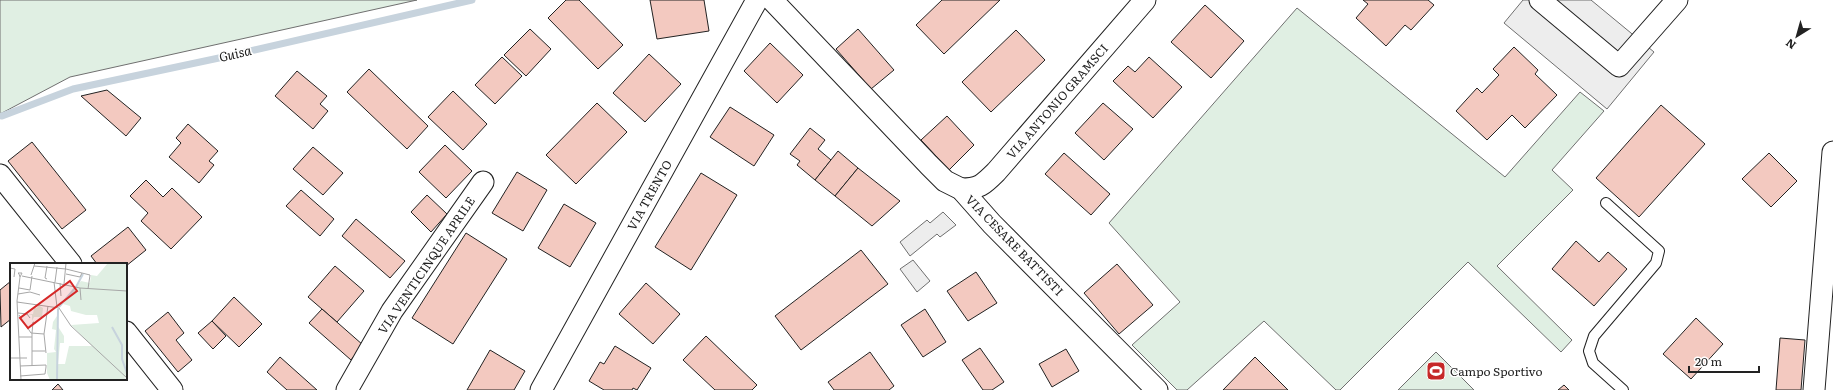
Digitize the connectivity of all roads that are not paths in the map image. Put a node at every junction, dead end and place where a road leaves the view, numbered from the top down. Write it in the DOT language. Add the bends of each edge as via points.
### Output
graph roads {
  1 [pos="757,0"];
  2 [pos="772,0"];
  3 [pos="1145,0"];
  4 [pos="1540,0"];
  5 [pos="1677,0"];
  6 [pos="1833,152"];
  7 [pos="0,175"];
  8 [pos="483,182"];
  9 [pos="961,189"];
  10 [pos="1606,203"];
  11 [pos="71,263"];
  12 [pos="127,333"];
  13 [pos="172,390"];
  14 [pos="347,390"];
  15 [pos="541,390"];
  16 [pos="1157,390"];
  17 [pos="1623,390"];
  18 [pos="1814,390"];
  1 -- 15 [label="street, VIA TRENTO"];
  2 -- 9 [label="street, VIA CESARE BATTISTI" via="945,181"];
  3 -- 9 [label="street, VIA ANTONIO GRAMSCI" via="996,172 984,184 974,189"];
  4 -- 5 [label="street" via="1619,66"];
  6 -- 18 [label="street"];
  7 -- 11 [label="street"];
  8 -- 14 [label="street, VIA VENTICINQUE APRILE" via="392,312"];
  9 -- 16 [label="street, VIA CESARE BATTISTI" via="1003,235"];
  10 -- 17 [label="lane" via="1659,251 1656,263 1594,336 1589,351 1593,363"];
  12 -- 13 [label="street"];
}
